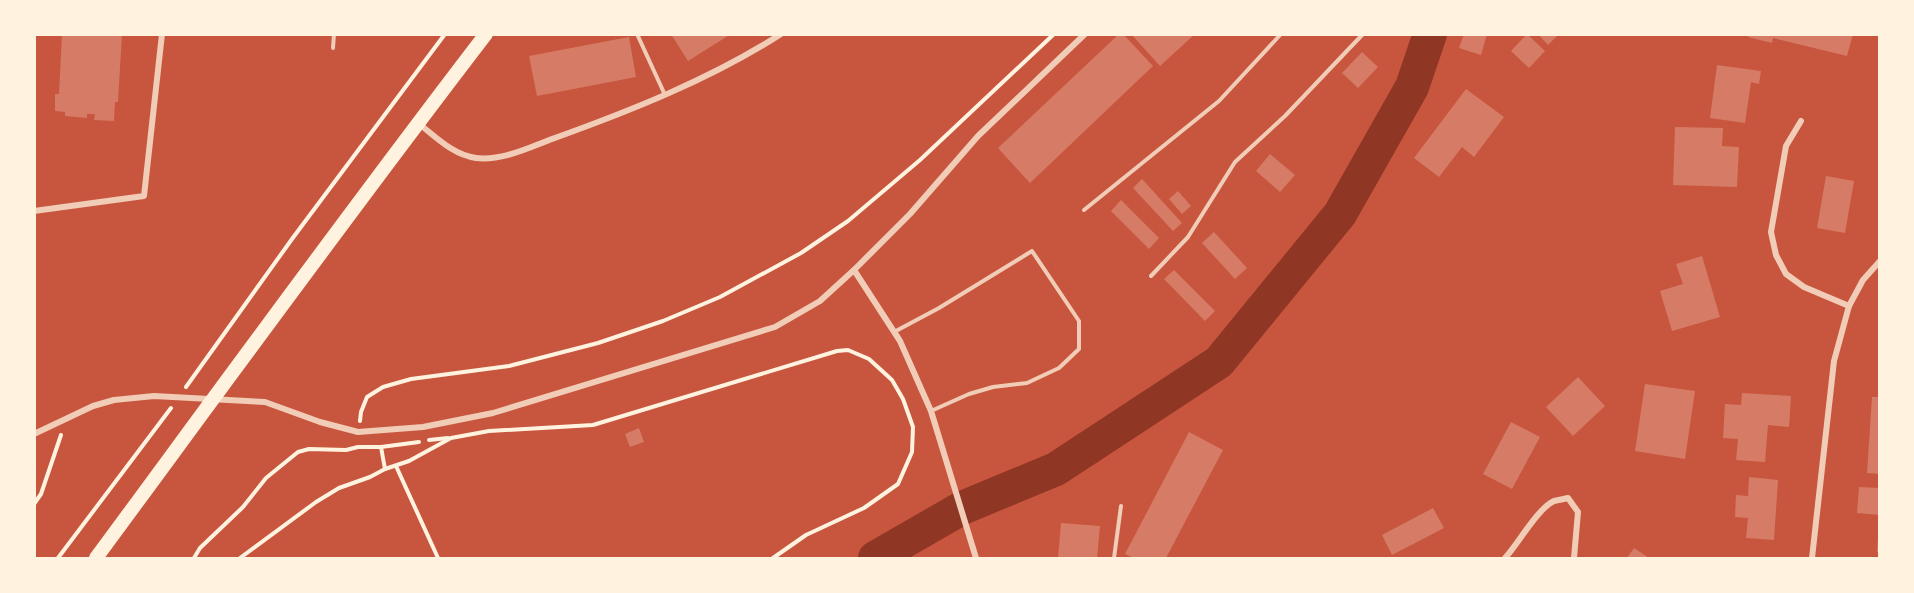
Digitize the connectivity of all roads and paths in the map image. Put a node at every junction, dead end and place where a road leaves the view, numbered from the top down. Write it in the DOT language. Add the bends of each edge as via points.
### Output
graph roads {
  1 [pos="162,34"];
  2 [pos="334,34"];
  3 [pos="445,34"];
  4 [pos="486,34"];
  5 [pos="637,34"];
  6 [pos="781,34"];
  7 [pos="1054,34"];
  8 [pos="1085,34"];
  9 [pos="1281,34"];
  10 [pos="1364,34"];
  11 [pos="333,48"];
  12 [pos="665,94"];
  13 [pos="1802,121"];
  14 [pos="417,123"];
  15 [pos="1084,210"];
  16 [pos="34,211"];
  17 [pos="1880,261"];
  18 [pos="854,270"];
  19 [pos="1151,276"];
  20 [pos="1849,306"];
  21 [pos="894,332"];
  22 [pos="182,392"];
  23 [pos="175,401"];
  24 [pos="931,411"];
  25 [pos="361,412"];
  26 [pos="34,434"];
  27 [pos="61,434"];
  28 [pos="396,466"];
  29 [pos="385,469"];
  30 [pos="34,504"];
  31 [pos="1121,507"];
  32 [pos="58,558"];
  33 [pos="96,558"];
  34 [pos="194,558"];
  35 [pos="240,558"];
  36 [pos="438,558"];
  37 [pos="774,558"];
  38 [pos="976,558"];
  39 [pos="1114,558"];
  40 [pos="1505,558"];
  41 [pos="1574,558"];
  42 [pos="1812,558"];
  1 -- 16 [label="street" via="144,196"];
  2 -- 11 [label="lane"];
  3 -- 22 [label="path"];
  4 -- 14 [label="main road"];
  5 -- 12 [label="lane"];
  6 -- 12 [label="street"];
  7 -- 25 [label="path" via="921,160 848,221 801,253 720,297 663,321 531,361 411,379 383,387 368,397"];
  8 -- 18 [label="street" via="978,136 910,214"];
  9 -- 15 [label="lane" via="1219,100"];
  10 -- 19 [label="lane" via="1235,162 1188,237"];
  12 -- 14 [label="street" via="591,125 496,157 476,158 456,152"];
  13 -- 20 [label="street" via="1786,146 1771,232 1776,255 1786,274 1804,287"];
  14 -- 33 [label="main road"];
  17 -- 20 [label="street" via="1863,280"];
  18 -- 21 [label="street"];
  18 -- 26 [label="street" via="820,301 775,327 493,413 423,427 358,432 265,402 154,396 93,406"];
  20 -- 42 [label="street" via="1834,361"];
  21 -- 24 [label="street"];
  21 -- 24 [label="lane" via="1032,251 1079,321 1079,349 1059,368 1027,383 969,394"];
  23 -- 32 [label="path"];
  24 -- 38 [label="street"];
  27 -- 30 [label="path"];
  28 -- 29 [label="path"];
  28 -- 36 [label="path"];
  28 -- 37 [label="path" via="458,435 593,425 848,350 869,359 892,380 913,427 912,452 898,484 864,508 806,535"];
  29 -- 34 [label="path" via="381,447 298,452 266,478"];
  29 -- 35 [label="path" via="316,502"];
  31 -- 39 [label="lane"];
  40 -- 41 [label="street" via="1538,515 1552,502 1568,498 1578,512"];
}
